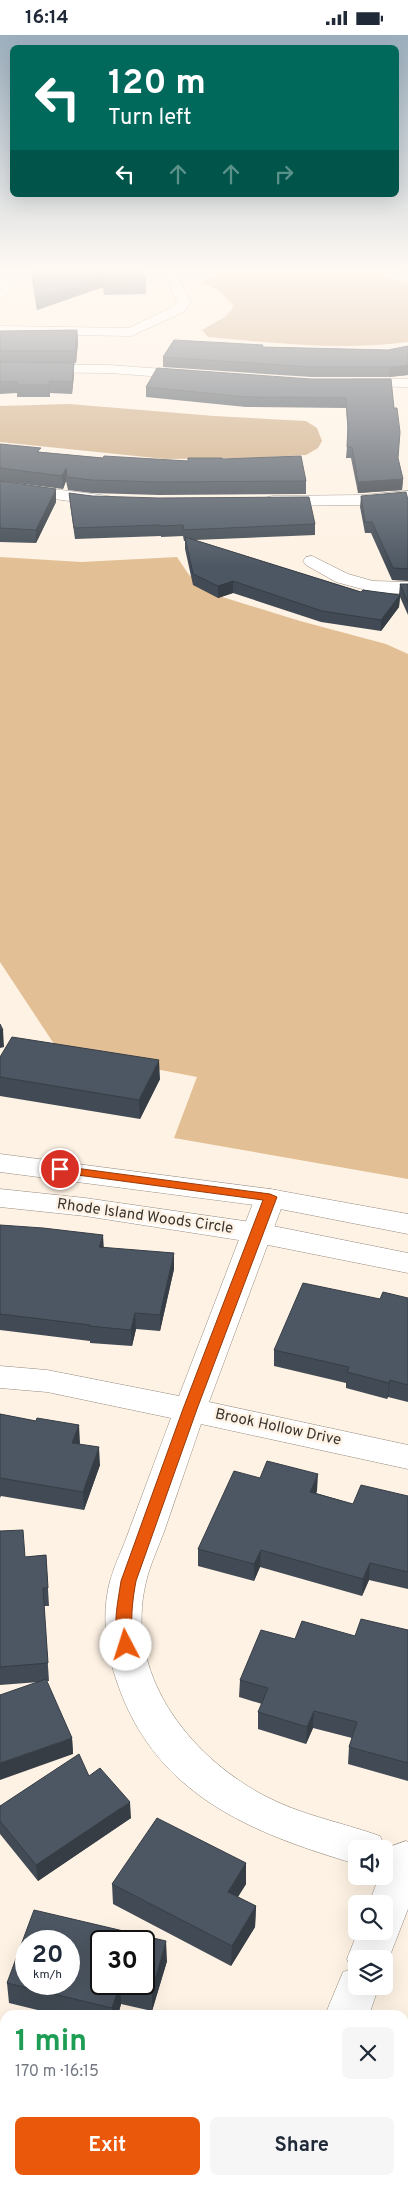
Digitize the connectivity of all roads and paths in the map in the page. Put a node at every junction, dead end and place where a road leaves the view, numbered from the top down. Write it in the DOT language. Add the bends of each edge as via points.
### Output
graph roads {
  1 [pos="19,367"];
  2 [pos="138,367"];
  3 [pos="0,368"];
  4 [pos="206,376"];
  5 [pos="340,383"];
  6 [pos="408,383"];
  7 [pos="0,487"];
  8 [pos="408,496"];
  9 [pos="121,501"];
  10 [pos="256,501"];
  11 [pos="312,561"];
  12 [pos="408,588"];
  13 [pos="0,1163"];
  14 [pos="270,1197"];
  15 [pos="0,1198"];
  16 [pos="408,1224"];
  17 [pos="258,1233"];
  18 [pos="408,1263"];
  19 [pos="0,1377"];
  20 [pos="190,1409"];
  21 [pos="408,1457"];
  22 [pos="348,1844"];
  23 [pos="399,1858"];
  24 [pos="390,1895"];
  25 [pos="355,1995"];
  26 [pos="349,2010"];
  1 -- 3 [label="street"];
  2 -- 4 [label="street"];
  5 -- 6 [label="street"];
  7 -- 9 [label="street"];
  8 -- 10 [label="street"];
  11 -- 12 [label="street" via="342,578 373,586"];
  13 -- 14 [label="street"];
  14 -- 16 [label="street"];
  14 -- 17 [label="street"];
  15 -- 17 [label="street, Rhode Island Woods Circle" via="85,1207"];
  17 -- 18 [label="street, Rhode Island Woods Circle"];
  17 -- 20 [label="street"];
  19 -- 20 [label="street, Brook Hollow Drive" via="47,1381"];
  20 -- 21 [label="street, Brook Hollow Drive"];
  20 -- 22 [label="street" via="128,1581 124,1630 137,1688 149,1716 166,1740 216,1787 277,1821"];
  23 -- 24 [label="street"];
  25 -- 26 [label="street"];
}
